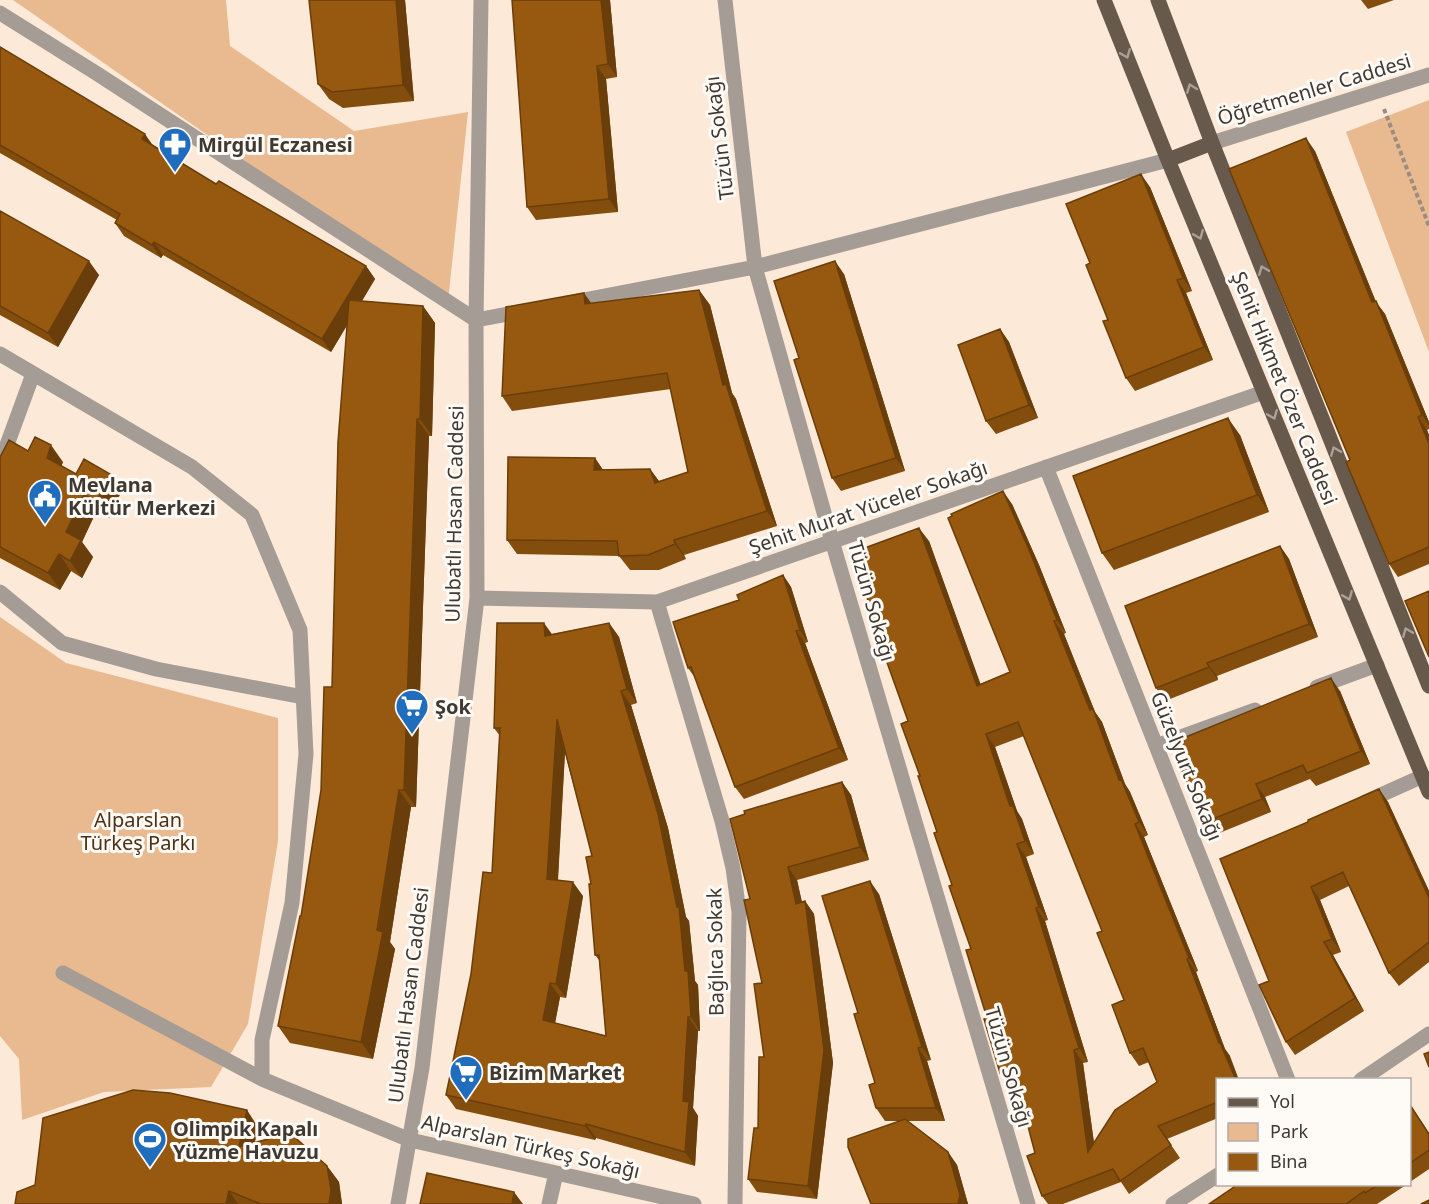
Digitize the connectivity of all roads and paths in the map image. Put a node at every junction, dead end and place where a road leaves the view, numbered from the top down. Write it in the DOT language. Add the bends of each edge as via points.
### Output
graph roads {
  1 [pos="481,0"];
  2 [pos="725,0"];
  3 [pos="1104,0"];
  4 [pos="1158,0"];
  5 [pos="0,13"];
  6 [pos="1429,75"];
  7 [pos="1377,91"];
  8 [pos="1212,143"];
  9 [pos="1168,160"];
  10 [pos="1429,226"];
  11 [pos="755,267"];
  12 [pos="476,320"];
  13 [pos="0,354"];
  14 [pos="33,374"];
  15 [pos="1264,392"];
  16 [pos="0,464"];
  17 [pos="1046,467"];
  18 [pos="832,542"];
  19 [pos="0,592"];
  20 [pos="477,598"];
  21 [pos="657,602"];
  22 [pos="1377,665"];
  23 [pos="1429,686"];
  24 [pos="1299,694"];
  25 [pos="303,697"];
  26 [pos="1266,706"];
  27 [pos="1156,746"];
  28 [pos="1423,777"];
  29 [pos="1429,792"];
  30 [pos="1347,810"];
  31 [pos="63,974"];
  32 [pos="1429,1034"];
  33 [pos="1287,1078"];
  34 [pos="1364,1078"];
  35 [pos="262,1079"];
  36 [pos="410,1140"];
  37 [pos="556,1173"];
  38 [pos="1216,1176"];
  39 [pos="398,1204"];
  40 [pos="549,1204"];
  41 [pos="694,1204"];
  42 [pos="735,1204"];
  43 [pos="1028,1204"];
  44 [pos="1173,1204"];
  1 -- 12 [label="street, Ulubatlı Hasan Caddesi"];
  2 -- 11 [label="street, Tüzün Sokağı"];
  3 -- 9 [label="main road, Şehit Hikmet Özer Caddesi, one-way"];
  8 -- 4 [label="main road, Şehit Hikmet Özer Caddesi, one-way"];
  5 -- 12 [label="street"];
  6 -- 7 [label="street, Öğretmenler Caddesi"];
  7 -- 8 [label="street, Öğretmenler Caddesi"];
  7 -- 10 [label="path"];
  8 -- 9 [label="main road"];
  23 -- 8 [label="main road, Şehit Hikmet Özer Caddesi, one-way"];
  9 -- 11 [label="street"];
  9 -- 15 [label="main road, Şehit Hikmet Özer Caddesi, one-way"];
  11 -- 12 [label="street"];
  11 -- 18 [label="street, Tüzün Sokağı"];
  12 -- 20 [label="street, Ulubatlı Hasan Caddesi"];
  13 -- 14 [label="street"];
  14 -- 16 [label="street"];
  14 -- 25 [label="street" via="192,467 252,515 300,630"];
  15 -- 17 [label="street, Şehit Murat Yüceler Sokağı"];
  15 -- 22 [label="main road, Şehit Hikmet Özer Caddesi, one-way"];
  17 -- 18 [label="street, Şehit Murat Yüceler Sokağı"];
  17 -- 27 [label="street, Güzelyurt Sokağı"];
  18 -- 21 [label="street, Şehit Murat Yüceler Sokağı"];
  18 -- 43 [label="street, Tüzün Sokağı"];
  19 -- 25 [label="street" via="62,643 156,669"];
  20 -- 21 [label="street, Şehit Murat Yüceler Sokağı"];
  20 -- 36 [label="street, Ulubatlı Hasan Caddesi" via="422,1068"];
  21 -- 42 [label="street, Bağlıca Sokak" via="722,821 736,888 739,912"];
  22 -- 24 [label="street"];
  22 -- 28 [label="main road, Şehit Hikmet Özer Caddesi"];
  25 -- 35 [label="street" via="306,754 292,903 262,1040"];
  26 -- 27 [label="street"];
  27 -- 33 [label="street, Güzelyurt Sokağı" via="1211,869"];
  28 -- 29 [label="main road, Şehit Hikmet Özer Caddesi"];
  28 -- 30 [label="street"];
  31 -- 35 [label="street, Alparslan Türkeş Sokağı"];
  32 -- 34 [label="street"];
  35 -- 36 [label="street, Alparslan Türkeş Sokağı"];
  36 -- 37 [label="street, Alparslan Türkeş Sokağı"];
  36 -- 39 [label="street, Ulubatlı Hasan Caddesi"];
  37 -- 40 [label="street"];
  37 -- 41 [label="street, Alparslan Türkeş Sokağı"];
  38 -- 44 [label="street"];
}
